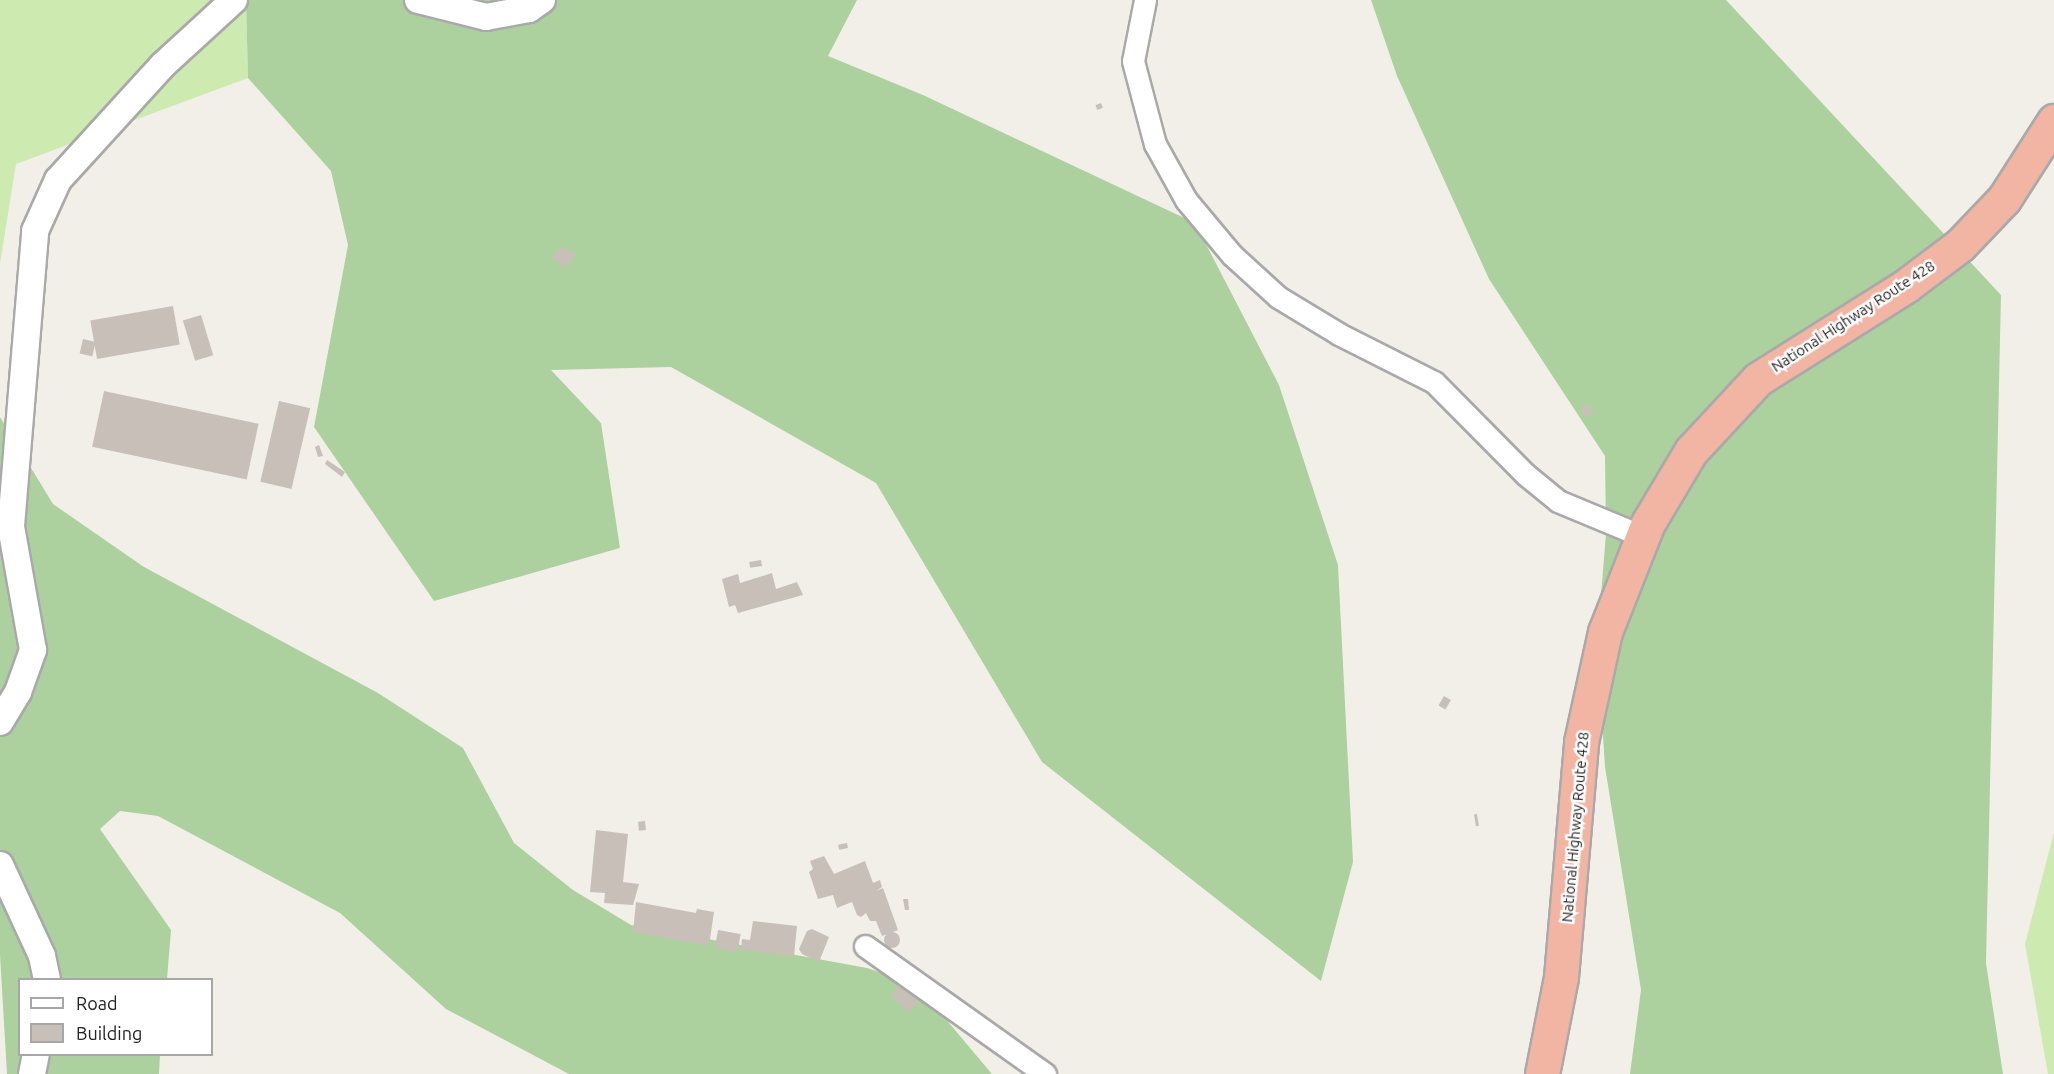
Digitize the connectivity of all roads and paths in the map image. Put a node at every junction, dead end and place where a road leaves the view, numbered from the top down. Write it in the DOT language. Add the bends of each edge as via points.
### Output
graph roads {
  1 [pos="234,0"];
  2 [pos="418,0"];
  3 [pos="542,0"];
  4 [pos="1145,0"];
  5 [pos="2054,121"];
  6 [pos="1642,536"];
  7 [pos="0,722"];
  8 [pos="0,865"];
  9 [pos="865,946"];
  10 [pos="47,978"];
  11 [pos="36,1056"];
  12 [pos="32,1074"];
  13 [pos="1045,1074"];
  14 [pos="1542,1074"];
  1 -- 7 [label="street" via="163,65 58,180 35,231 11,526 33,650 18,692"];
  2 -- 3 [label="street" via="486,17 530,9"];
  4 -- 6 [label="street" via="1133,61 1155,144 1186,200 1232,255 1278,297 1339,334 1434,382 1525,474 1558,501"];
  5 -- 6 [label="highway, National Highway Route 428" via="2004,199 1960,244 1907,285 1758,379 1719,417 1676,472"];
  6 -- 14 [label="highway, National Highway Route 428" via="1605,632 1583,731 1561,977"];
  8 -- 10 [label="street" via="42,956"];
  9 -- 13 [label="street"];
  11 -- 12 [label="street"];
}
